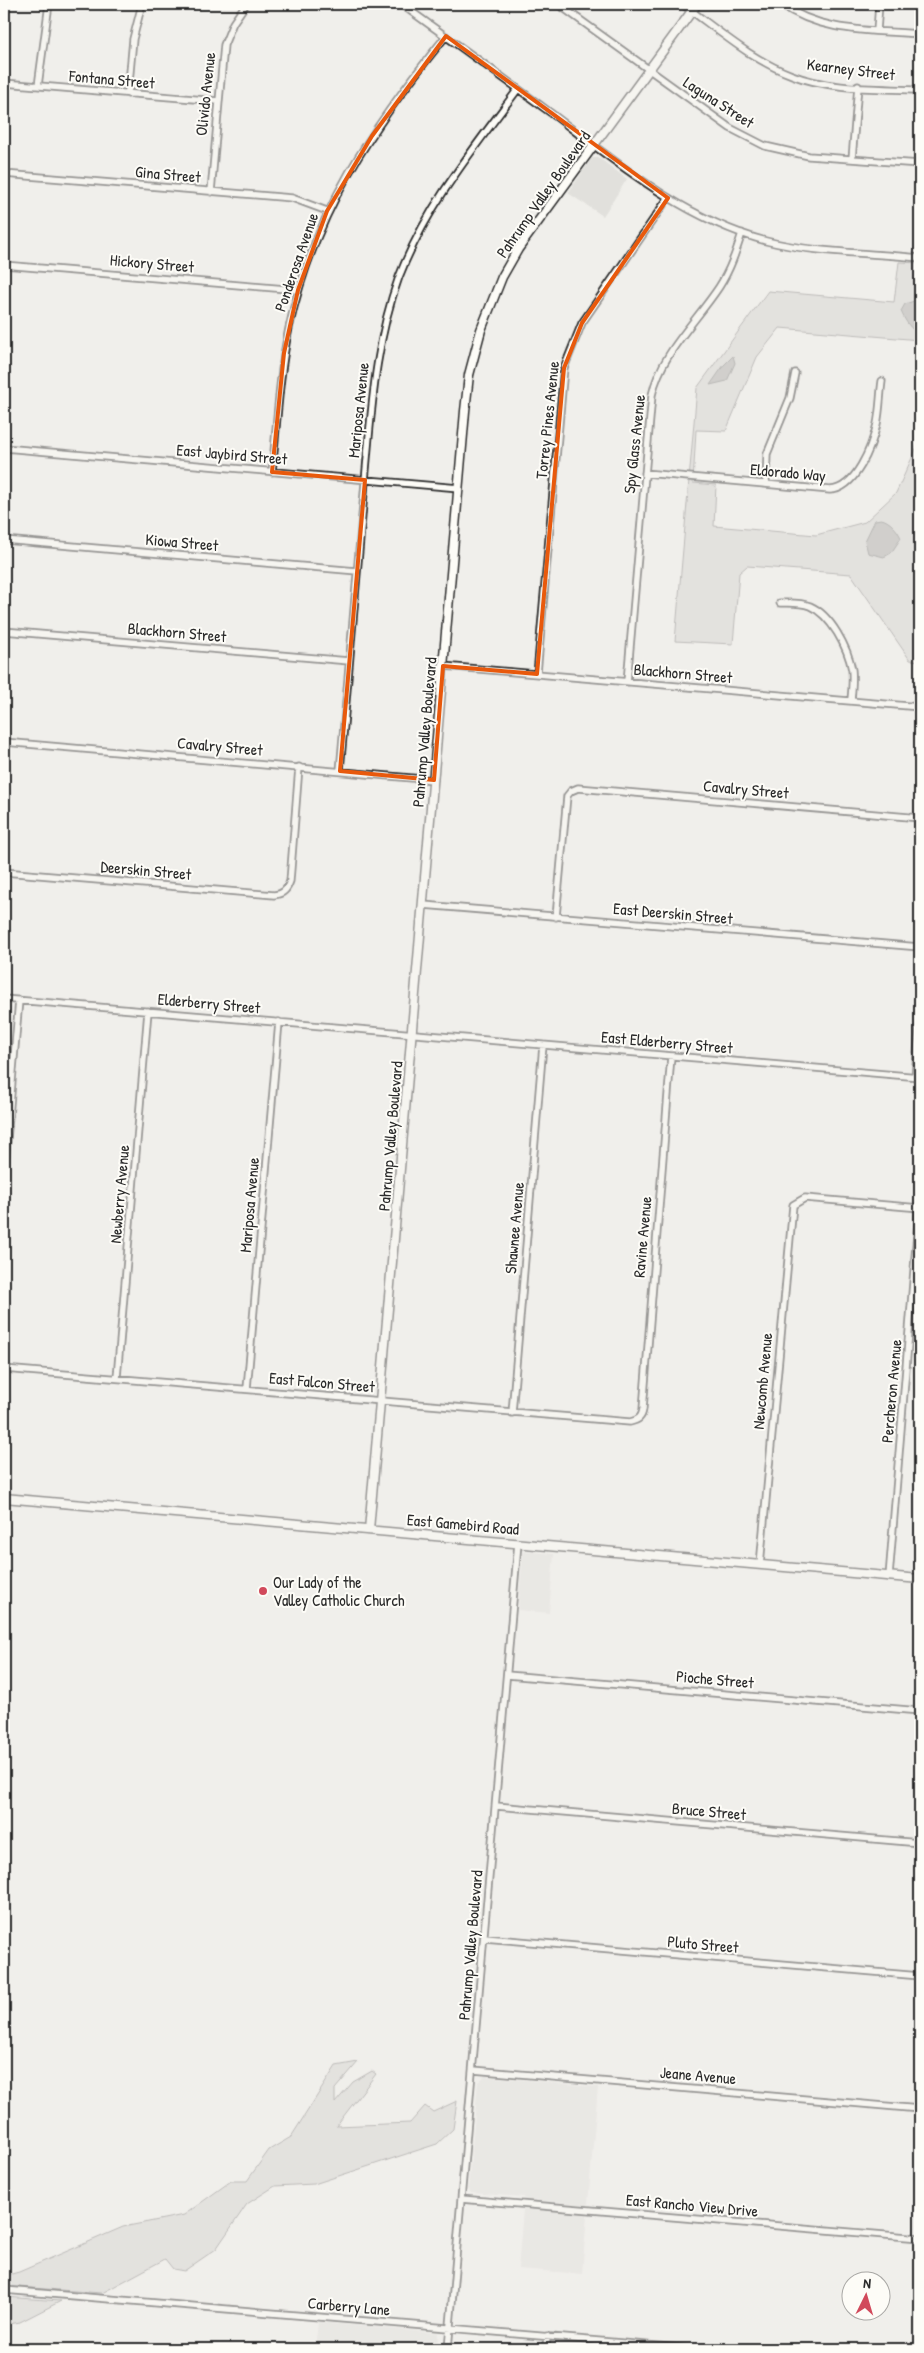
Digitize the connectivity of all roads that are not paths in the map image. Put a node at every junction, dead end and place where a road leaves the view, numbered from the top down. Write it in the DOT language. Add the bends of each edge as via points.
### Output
graph roads {
  1 [pos="49,4"];
  2 [pos="142,4"];
  3 [pos="246,4"];
  4 [pos="401,4"];
  5 [pos="558,4"];
  6 [pos="682,4"];
  7 [pos="780,4"];
  8 [pos="879,4"];
  9 [pos="695,7"];
  10 [pos="877,31"];
  11 [pos="920,34"];
  12 [pos="446,36"];
  13 [pos="648,70"];
  14 [pos="4,83"];
  15 [pos="38,86"];
  16 [pos="858,86"];
  17 [pos="518,89"];
  18 [pos="918,90"];
  19 [pos="128,94"];
  20 [pos="218,101"];
  21 [pos="594,145"];
  22 [pos="852,159"];
  23 [pos="920,164"];
  24 [pos="4,174"];
  25 [pos="211,192"];
  26 [pos="668,198"];
  27 [pos="328,211"];
  28 [pos="742,233"];
  29 [pos="920,258"];
  30 [pos="4,264"];
  31 [pos="298,290"];
  32 [pos="794,373"];
  33 [pos="882,381"];
  34 [pos="4,448"];
  35 [pos="272,472"];
  36 [pos="645,474"];
  37 [pos="365,480"];
  38 [pos="766,484"];
  39 [pos="458,488"];
  40 [pos="4,540"];
  41 [pos="357,571"];
  42 [pos="780,603"];
  43 [pos="4,631"];
  44 [pos="349,661"];
  45 [pos="443,666"];
  46 [pos="537,674"];
  47 [pos="627,682"];
  48 [pos="851,700"];
  49 [pos="920,707"];
  50 [pos="4,742"];
  51 [pos="299,767"];
  52 [pos="340,771"];
  53 [pos="434,780"];
  54 [pos="920,818"];
  55 [pos="4,872"];
  56 [pos="423,905"];
  57 [pos="556,916"];
  58 [pos="920,947"];
  59 [pos="4,999"];
  60 [pos="19,1000"];
  61 [pos="148,1011"];
  62 [pos="920,1019"];
  63 [pos="279,1022"];
  64 [pos="412,1034"];
  65 [pos="543,1045"];
  66 [pos="671,1056"];
  67 [pos="918,1077"];
  68 [pos="4,1176"];
  69 [pos="920,1208"];
  70 [pos="4,1369"];
  71 [pos="116,1378"];
  72 [pos="247,1389"];
  73 [pos="381,1401"];
  74 [pos="512,1413"];
  75 [pos="638,1420"];
  76 [pos="4,1498"];
  77 [pos="370,1530"];
  78 [pos="518,1543"];
  79 [pos="760,1565"];
  80 [pos="889,1577"];
  81 [pos="920,1579"];
  82 [pos="507,1675"];
  83 [pos="920,1711"];
  84 [pos="496,1806"];
  85 [pos="920,1843"];
  86 [pos="484,1938"];
  87 [pos="920,1976"];
  88 [pos="472,2070"];
  89 [pos="920,2109"];
  90 [pos="461,2199"];
  91 [pos="920,2238"];
  92 [pos="4,2290"];
  93 [pos="450,2328"];
  94 [pos="547,2336"];
  95 [pos="448,2349"];
  96 [pos="546,2349"];
  97 [pos="693,2349"];
  1 -- 15 [label="street"];
  2 -- 19 [label="street" via="133,39"];
  3 -- 20 [label="street, Olivido Avenue" via="224,45"];
  4 -- 12 [label="street"];
  5 -- 13 [label="street, Laguna Street"];
  6 -- 9 [label="street, Kearney Street"];
  7 -- 10 [label="street" via="820,24"];
  8 -- 10 [label="street"];
  9 -- 13 [label="main road, Pahrump Valley Boulevard"];
  9 -- 16 [label="street, Kearney Street" via="749,53 776,69 806,80"];
  10 -- 11 [label="street"];
  12 -- 17 [label="street"];
  12 -- 27 [label="street, Ponderosa Avenue" via="346,174"];
  13 -- 21 [label="main road, Pahrump Valley Boulevard"];
  13 -- 22 [label="street, Laguna Street" via="730,128 765,146 795,154"];
  14 -- 15 [label="street, Fontana Street"];
  15 -- 19 [label="street, Fontana Street"];
  16 -- 18 [label="street, Kearney Street"];
  16 -- 22 [label="street"];
  17 -- 21 [label="street"];
  17 -- 37 [label="street, Mariposa Avenue" via="444,191 413,245 400,276 380,340"];
  19 -- 20 [label="street, Fontana Street"];
  20 -- 25 [label="street, Olivido Avenue"];
  21 -- 26 [label="street"];
  21 -- 39 [label="main road, Pahrump Valley Boulevard" via="518,250 484,319 469,375"];
  22 -- 23 [label="street, Laguna Street"];
  24 -- 25 [label="street, Gina Street"];
  25 -- 27 [label="street, Gina Street" via="292,198"];
  26 -- 28 [label="street"];
  26 -- 46 [label="street, Torrey Pines Avenue" via="587,315 566,361"];
  27 -- 31 [label="street, Ponderosa Avenue"];
  28 -- 29 [label="street" via="802,247"];
  28 -- 36 [label="street, Spy Glass Avenue" via="727,273 655,380"];
  30 -- 31 [label="street, Hickory Street"];
  31 -- 35 [label="street, Ponderosa Avenue" via="284,353"];
  32 -- 38 [label="street" via="790,398 767,454"];
  33 -- 38 [label="street, Eldorado Way" via="874,434 851,481 834,490"];
  34 -- 35 [label="street, East Jaybird Street"];
  35 -- 37 [label="street, East Jaybird Street"];
  36 -- 38 [label="street, Eldorado Way"];
  36 -- 47 [label="street, Spy Glass Avenue"];
  37 -- 39 [label="street, East Jaybird Street"];
  37 -- 41 [label="street, Mariposa Avenue"];
  39 -- 45 [label="main road, Pahrump Valley Boulevard"];
  40 -- 41 [label="street, Kiowa Street"];
  41 -- 44 [label="street, Mariposa Avenue"];
  42 -- 48 [label="street" via="802,604 825,617 849,660"];
  43 -- 44 [label="street, Blackhorn Street"];
  44 -- 52 [label="street, Mariposa Avenue"];
  45 -- 46 [label="street, Blackhorn Street"];
  45 -- 53 [label="main road, Pahrump Valley Boulevard"];
  46 -- 47 [label="street, Blackhorn Street"];
  47 -- 48 [label="street, Blackhorn Street"];
  48 -- 49 [label="street, Blackhorn Street"];
  50 -- 51 [label="street, Cavalry Street"];
  51 -- 52 [label="street, Cavalry Street"];
  51 -- 55 [label="street, Deerskin Street" via="291,874 284,892 274,895"];
  52 -- 53 [label="street, Cavalry Street"];
  53 -- 56 [label="main road, Pahrump Valley Boulevard"];
  54 -- 57 [label="street, Cavalry Street" via="578,788 567,796"];
  56 -- 57 [label="street, East Deerskin Street"];
  56 -- 64 [label="main road, Pahrump Valley Boulevard"];
  57 -- 58 [label="street, East Deerskin Street"];
  59 -- 60 [label="street, Elderberry Street"];
  60 -- 61 [label="street, Elderberry Street"];
  60 -- 68 [label="street"];
  61 -- 63 [label="street, Elderberry Street"];
  61 -- 71 [label="street, Newberry Avenue"];
  62 -- 67 [label="street"];
  63 -- 64 [label="street, Elderberry Street"];
  63 -- 72 [label="street, Mariposa Avenue"];
  64 -- 65 [label="street, East Elderberry Street"];
  64 -- 73 [label="main road, Pahrump Valley Boulevard"];
  65 -- 66 [label="street, East Elderberry Street"];
  65 -- 74 [label="street, Shawnee Avenue"];
  66 -- 67 [label="street, East Elderberry Street"];
  66 -- 75 [label="street, Ravine Avenue" via="643,1409"];
  69 -- 79 [label="street, Newcomb Avenue" via="805,1198 797,1201 791,1210"];
  69 -- 80 [label="street, Percheron Avenue"];
  70 -- 71 [label="street, East Falcon Street"];
  71 -- 72 [label="street, East Falcon Street"];
  72 -- 73 [label="street, East Falcon Street"];
  73 -- 74 [label="street, East Falcon Street"];
  73 -- 77 [label="main road, Pahrump Valley Boulevard"];
  74 -- 75 [label="street, East Falcon Street"];
  76 -- 77 [label="main road, East Gamebird Road"];
  77 -- 78 [label="main road, East Gamebird Road"];
  78 -- 79 [label="main road, East Gamebird Road"];
  78 -- 82 [label="street, Pahrump Valley Boulevard"];
  79 -- 80 [label="main road, East Gamebird Road"];
  80 -- 81 [label="main road, East Gamebird Road"];
  82 -- 83 [label="street, Pioche Street"];
  82 -- 84 [label="street, Pahrump Valley Boulevard"];
  84 -- 85 [label="street, Bruce Street"];
  84 -- 86 [label="street, Pahrump Valley Boulevard"];
  86 -- 87 [label="street, Pluto Street"];
  86 -- 88 [label="street, Pahrump Valley Boulevard"];
  88 -- 89 [label="street, Jeane Avenue"];
  88 -- 90 [label="street, Pahrump Valley Boulevard"];
  90 -- 91 [label="street, East Rancho View Drive"];
  90 -- 93 [label="street, Pahrump Valley Boulevard"];
  92 -- 93 [label="street, Carberry Lane"];
  93 -- 94 [label="street, Carberry Lane"];
  93 -- 95 [label="street, Pahrump Valley Boulevard"];
  94 -- 96 [label="street"];
  94 -- 97 [label="street, Carberry Lane"];
}
